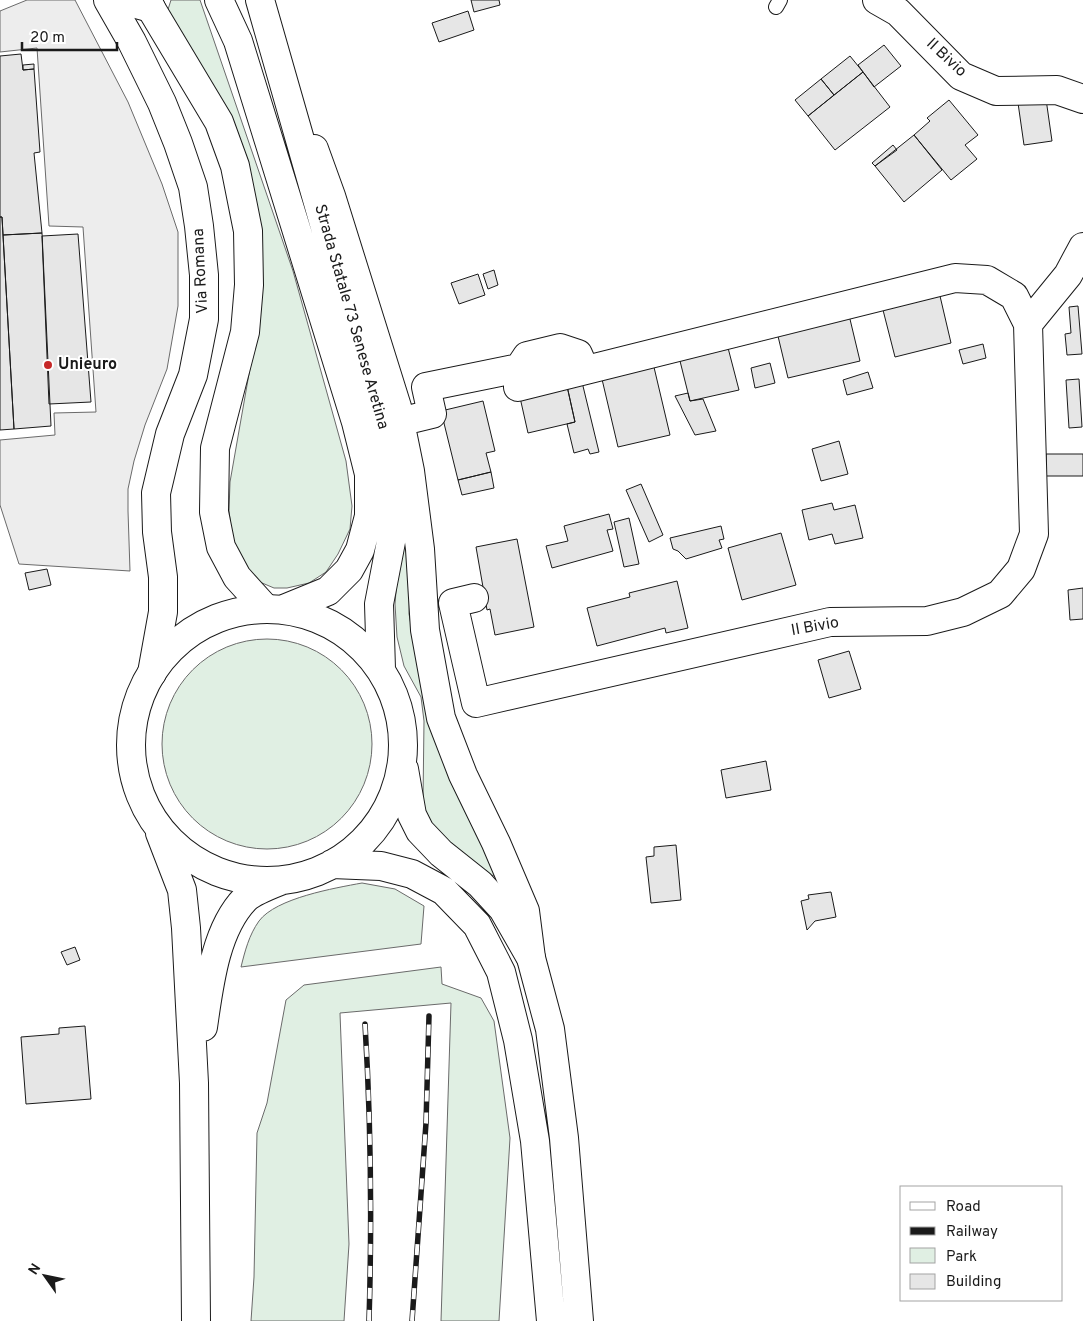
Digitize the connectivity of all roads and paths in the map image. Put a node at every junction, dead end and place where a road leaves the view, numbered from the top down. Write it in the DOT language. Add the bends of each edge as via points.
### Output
graph roads {
  1 [pos="108,0"];
  2 [pos="122,0"];
  3 [pos="218,0"];
  4 [pos="229,0"];
  5 [pos="260,0"];
  6 [pos="877,0"];
  7 [pos="149,4"];
  8 [pos="238,41"];
  9 [pos="274,49"];
  10 [pos="1083,99"];
  11 [pos="1083,247"];
  12 [pos="1028,324"];
  13 [pos="519,368"];
  14 [pos="585,370"];
  15 [pos="399,422"];
  16 [pos="474,598"];
  17 [pos="275,609"];
  18 [pos="382,669"];
  19 [pos="152,673"];
  20 [pos="403,760"];
  21 [pos="158,827"];
  22 [pos="332,864"];
  23 [pos="280,881"];
  24 [pos="531,958"];
  25 [pos="194,1083"];
  26 [pos="196,1321"];
  27 [pos="551,1321"];
  28 [pos="580,1321"];
  1 -- 19 [label="main road, Via Romana" via="162,103 178,143 193,187 204,275 204,319 193,375 170,434 156,493 163,612"];
  2 -- 7 [label="main road"];
  3 -- 8 [label="main road, Strada Statale 73 Senese Aretina"];
  4 -- 8 [label="main road"];
  5 -- 9 [label="main road, Strada Statale 73 Senese Aretina"];
  6 -- 10 [label="main road, Il Bivio" via="898,12 961,76 996,91 1057,90"];
  7 -- 17 [label="main road" via="219,122 235,166 248,231 249,285 245,332 215,448 214,512 221,547 237,577"];
  8 -- 17 [label="main road, Strada Statale 73 Senese Aretina" via="356,422 369,474 369,516 360,550 349,570 328,591"];
  9 -- 15 [label="main road" via="331,196"];
  9 -- 18 [label="main road, Strada Statale 73 Senese Aretina" via="382,414 392,474 394,526 379,604"];
  11 -- 12 [label="main road" via="1068,275"];
  12 -- 13 [label="main road, Il Bivio" via="1014,296 987,280 955,278 518,387"];
  12 -- 16 [label="main road, Il Bivio" via="1034,534 1021,570 1000,594 963,612 928,621 830,622 476,703 453,604"];
  13 -- 14 [label="main road" via="527,356 560,348 578,354"];
  13 -- 15 [label="main road" via="426,387 432,414"];
  15 -- 24 [label="main road" via="410,471 420,548 425,630 440,718 519,895 525,911"];
  17 -- 18 [label="main road, Strada Statale 73 Senese Aretina" via="322,620 356,640"];
  17 -- 19 [label="main road, Strada Statale 73 Senese Aretina" via="232,613 200,626 173,646"];
  18 -- 20 [label="main road, Strada Statale 73 Senese Aretina" via="396,698 403,729"];
  19 -- 21 [label="main road, Strada Statale 73 Senese Aretina" via="135,710 131,750 139,791"];
  20 -- 22 [label="main road, Strada Statale 73 Senese Aretina" via="391,802 367,838"];
  20 -- 24 [label="main road" via="412,815 420,831 441,853 480,884 503,910"];
  21 -- 23 [label="main road, Strada Statale 73 Senese Aretina" via="191,859 233,877"];
  21 -- 25 [label="main road, Strada Statale 73 Senese Aretina" via="182,890"];
  22 -- 23 [label="main road, Strada Statale 73 Senese Aretina" via="307,875"];
  22 -- 27 [label="main road" via="381,866 412,874 444,891 477,924 501,972 518,1040 535,1141"];
  23 -- 25 [label="main road, Strada Statale 73 Senese Aretina" via="246,898 226,926 212,971"];
  24 -- 28 [label="main road" via="550,1029 564,1138"];
  25 -- 26 [label="main road, Strada Statale 73 Senese Aretina"];
}
